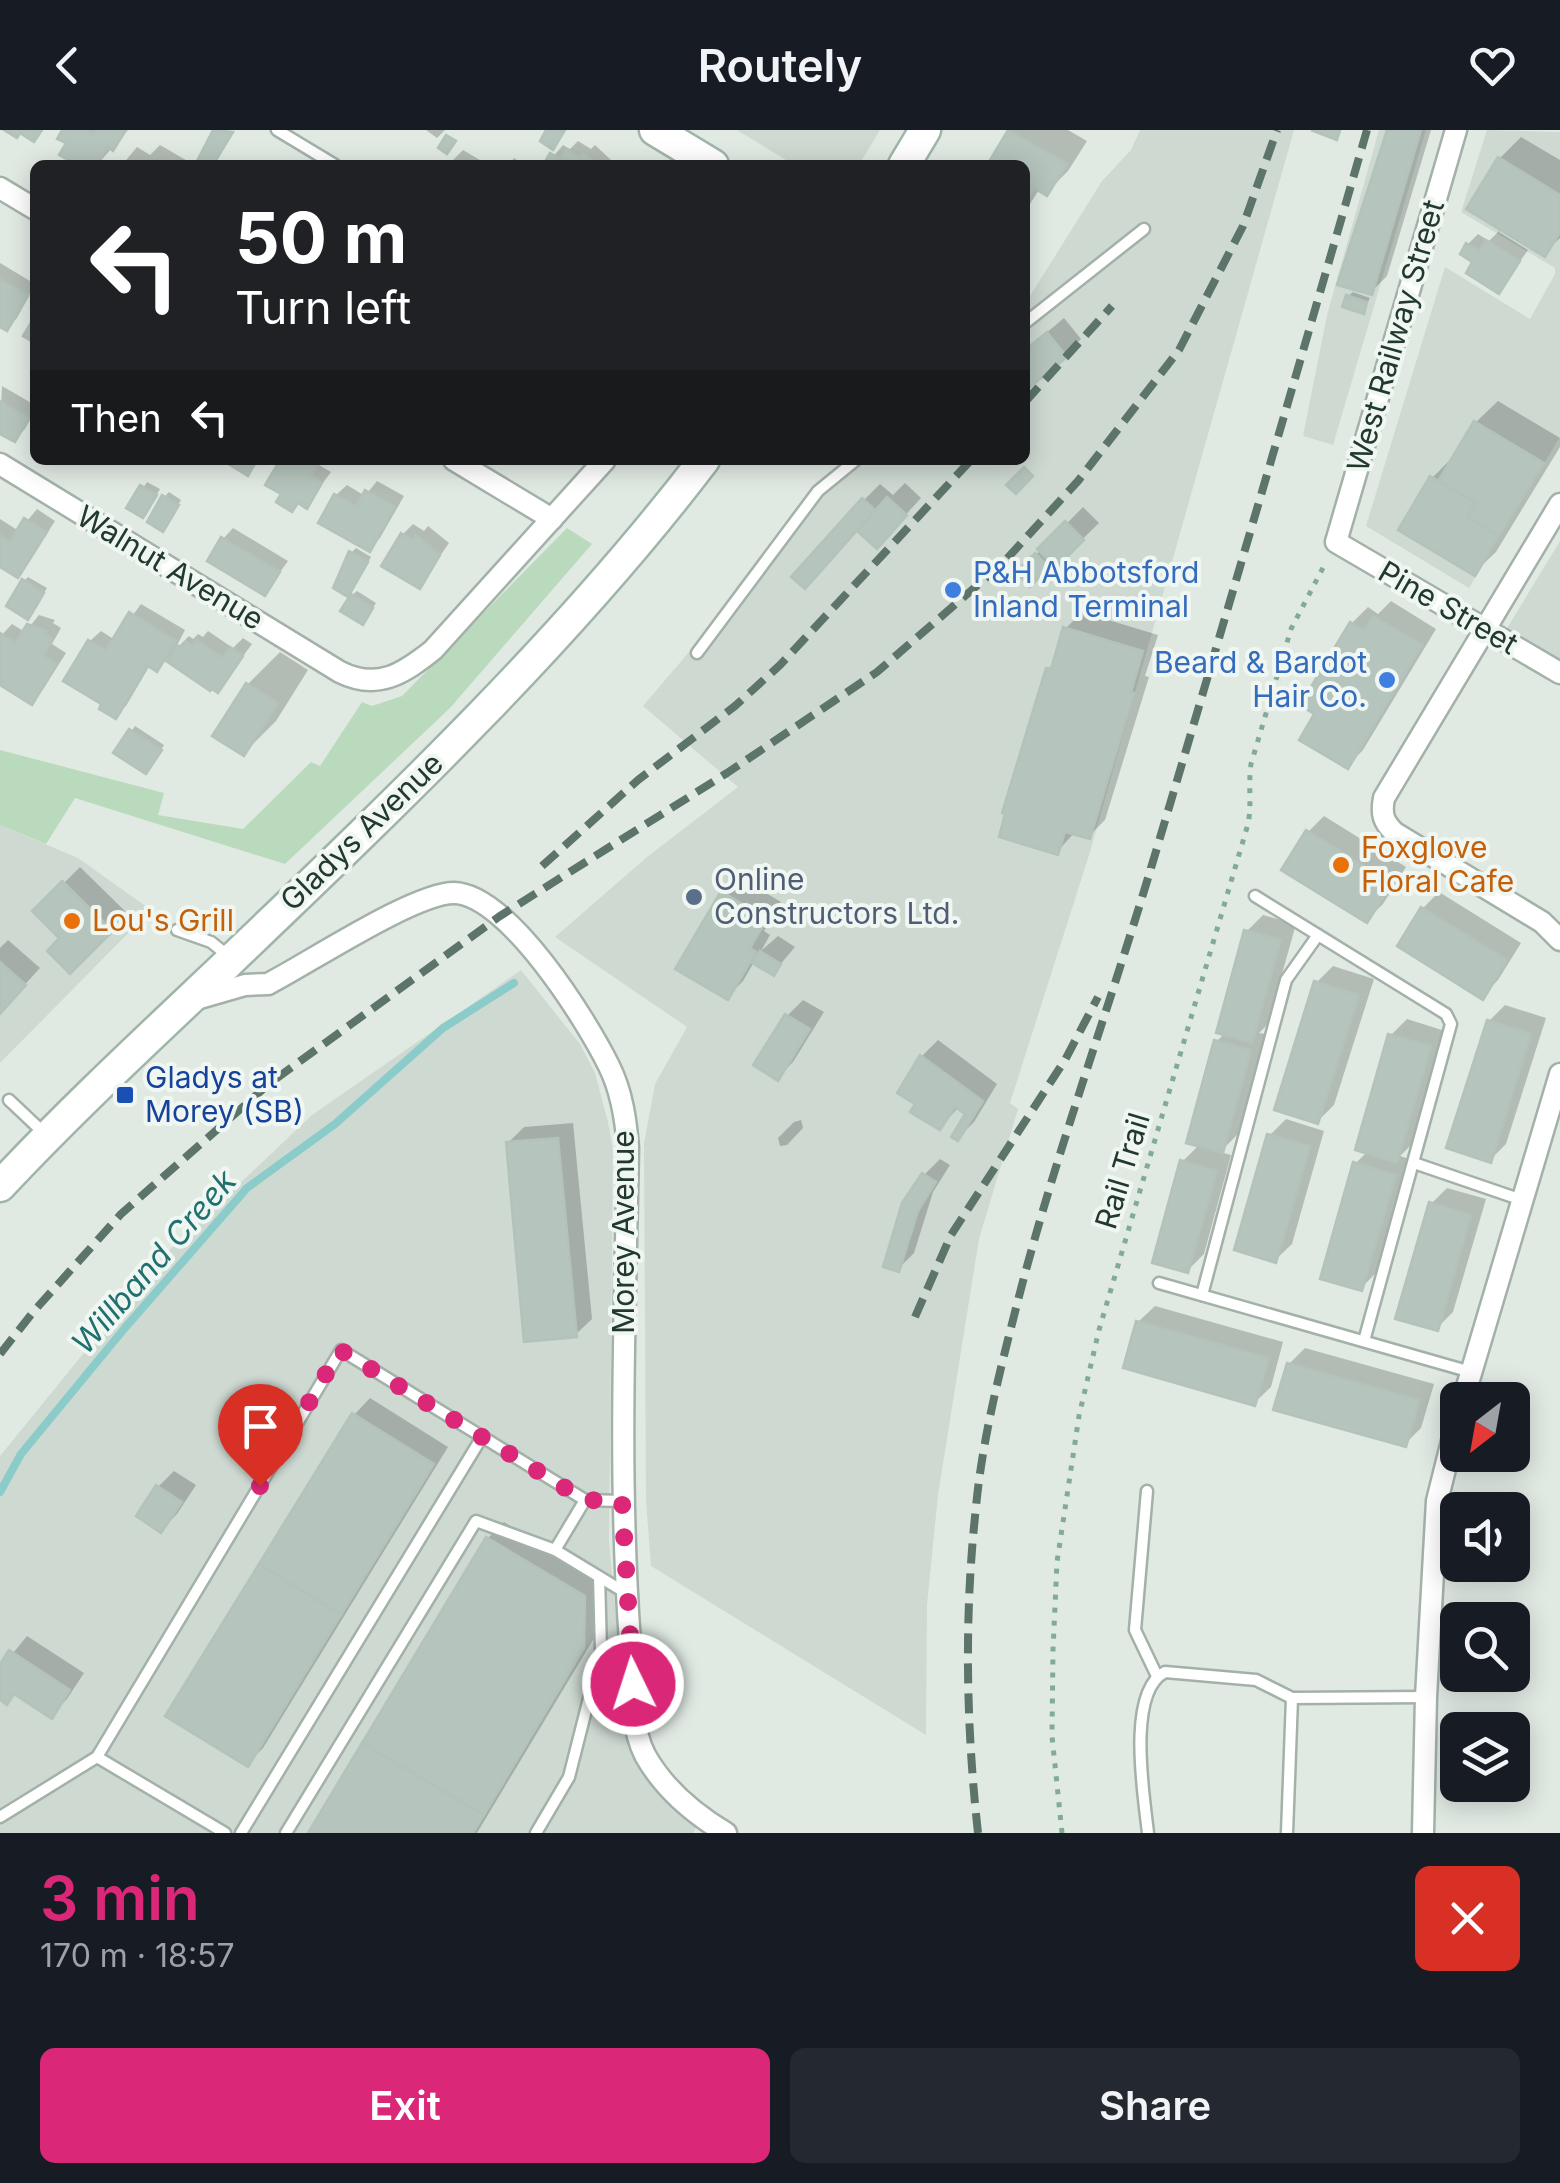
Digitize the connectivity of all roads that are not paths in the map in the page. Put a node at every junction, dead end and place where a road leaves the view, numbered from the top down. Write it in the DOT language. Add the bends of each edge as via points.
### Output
graph roads {
  1 [pos="277,130"];
  2 [pos="655,130"];
  3 [pos="925,130"];
  4 [pos="1456,130"];
  5 [pos="326,160"];
  6 [pos="704,160"];
  7 [pos="907,160"];
  8 [pos="0,188"];
  9 [pos="30,205"];
  10 [pos="1144,229"];
  11 [pos="1030,319"];
  12 [pos="0,464"];
  13 [pos="462,465"];
  14 [pos="601,465"];
  15 [pos="700,465"];
  16 [pos="850,465"];
  17 [pos="1560,504"];
  18 [pos="552,519"];
  19 [pos="1336,542"];
  20 [pos="1485,629"];
  21 [pos="697,653"];
  22 [pos="1560,673"];
  23 [pos="1255,896"];
  24 [pos="177,930"];
  25 [pos="1318,936"];
  26 [pos="1560,940"];
  27 [pos="232,959"];
  28 [pos="186,1002"];
  29 [pos="1560,1074"];
  30 [pos="9,1100"];
  31 [pos="47,1136"];
  32 [pos="1414,1164"];
  33 [pos="0,1186"];
  34 [pos="1522,1200"];
  35 [pos="1159,1283"];
  36 [pos="1202,1295"];
  37 [pos="1364,1341"];
  38 [pos="1471,1372"];
  39 [pos="1468,1382"];
  40 [pos="482,1436"];
  41 [pos="1444,1472"];
  42 [pos="1147,1492"];
  43 [pos="585,1500"];
  44 [pos="622,1501"];
  45 [pos="555,1550"];
  46 [pos="599,1576"];
  47 [pos="626,1593"];
  48 [pos="1157,1676"];
  49 [pos="1426,1696"];
  50 [pos="1292,1698"];
  51 [pos="98,1757"];
  52 [pos="0,1817"];
  53 [pos="225,1833"];
  54 [pos="241,1833"];
  55 [pos="286,1833"];
  56 [pos="536,1833"];
  57 [pos="726,1833"];
  58 [pos="1148,1833"];
  59 [pos="1287,1833"];
  60 [pos="1423,1833"];
  1 -- 5 [label="lane"];
  2 -- 6 [label="main road"];
  3 -- 7 [label="main road"];
  4 -- 19 [label="street, West Railway Street"];
  8 -- 9 [label="street"];
  10 -- 11 [label="lane"];
  12 -- 18 [label="street, Walnut Avenue" via="355,680 406,672 434,650"];
  13 -- 18 [label="street"];
  14 -- 18 [label="street"];
  15 -- 27 [label="main road, Gladys Avenue" via="468,729"];
  16 -- 21 [label="lane" via="818,491"];
  17 -- 20 [label="street"];
  19 -- 20 [label="street, Pine Street"];
  20 -- 22 [label="street, Pine Street"];
  20 -- 26 [label="street" via="1384,798 1383,818 1395,833 1542,922"];
  23 -- 25 [label="lane"];
  24 -- 27 [label="lane" via="211,942"];
  25 -- 32 [label="lane" via="1446,1014 1451,1024"];
  25 -- 36 [label="lane" via="1286,980"];
  27 -- 28 [label="main road, Gladys Avenue"];
  28 -- 31 [label="main road, Gladys Avenue"];
  28 -- 44 [label="street, Morey Avenue" via="268,984 412,904 455,893 518,930 610,1066 626,1120"];
  29 -- 34 [label="street"];
  30 -- 31 [label="lane"];
  31 -- 33 [label="main road, Gladys Avenue"];
  32 -- 34 [label="lane"];
  32 -- 37 [label="lane"];
  34 -- 38 [label="street"];
  35 -- 36 [label="lane"];
  36 -- 37 [label="lane"];
  37 -- 38 [label="lane"];
  38 -- 39 [label="street"];
  40 -- 43 [label="lane"];
  40 -- 51 [label="lane" via="340,1350"];
  40 -- 54 [label="lane"];
  41 -- 49 [label="street"];
  42 -- 48 [label="lane" via="1136,1630"];
  43 -- 44 [label="lane"];
  43 -- 45 [label="lane"];
  44 -- 47 [label="street, Morey Avenue"];
  45 -- 46 [label="lane"];
  45 -- 55 [label="lane" via="476,1521"];
  46 -- 47 [label="lane"];
  46 -- 56 [label="lane" via="601,1651 570,1778"];
  47 -- 57 [label="street, Morey Avenue" via="644,1752 668,1788"];
  48 -- 50 [label="lane" via="1256,1680"];
  48 -- 58 [label="lane" via="1140,1728"];
  49 -- 50 [label="lane"];
  49 -- 60 [label="street"];
  50 -- 59 [label="lane"];
  51 -- 52 [label="lane"];
  51 -- 53 [label="lane"];
}
